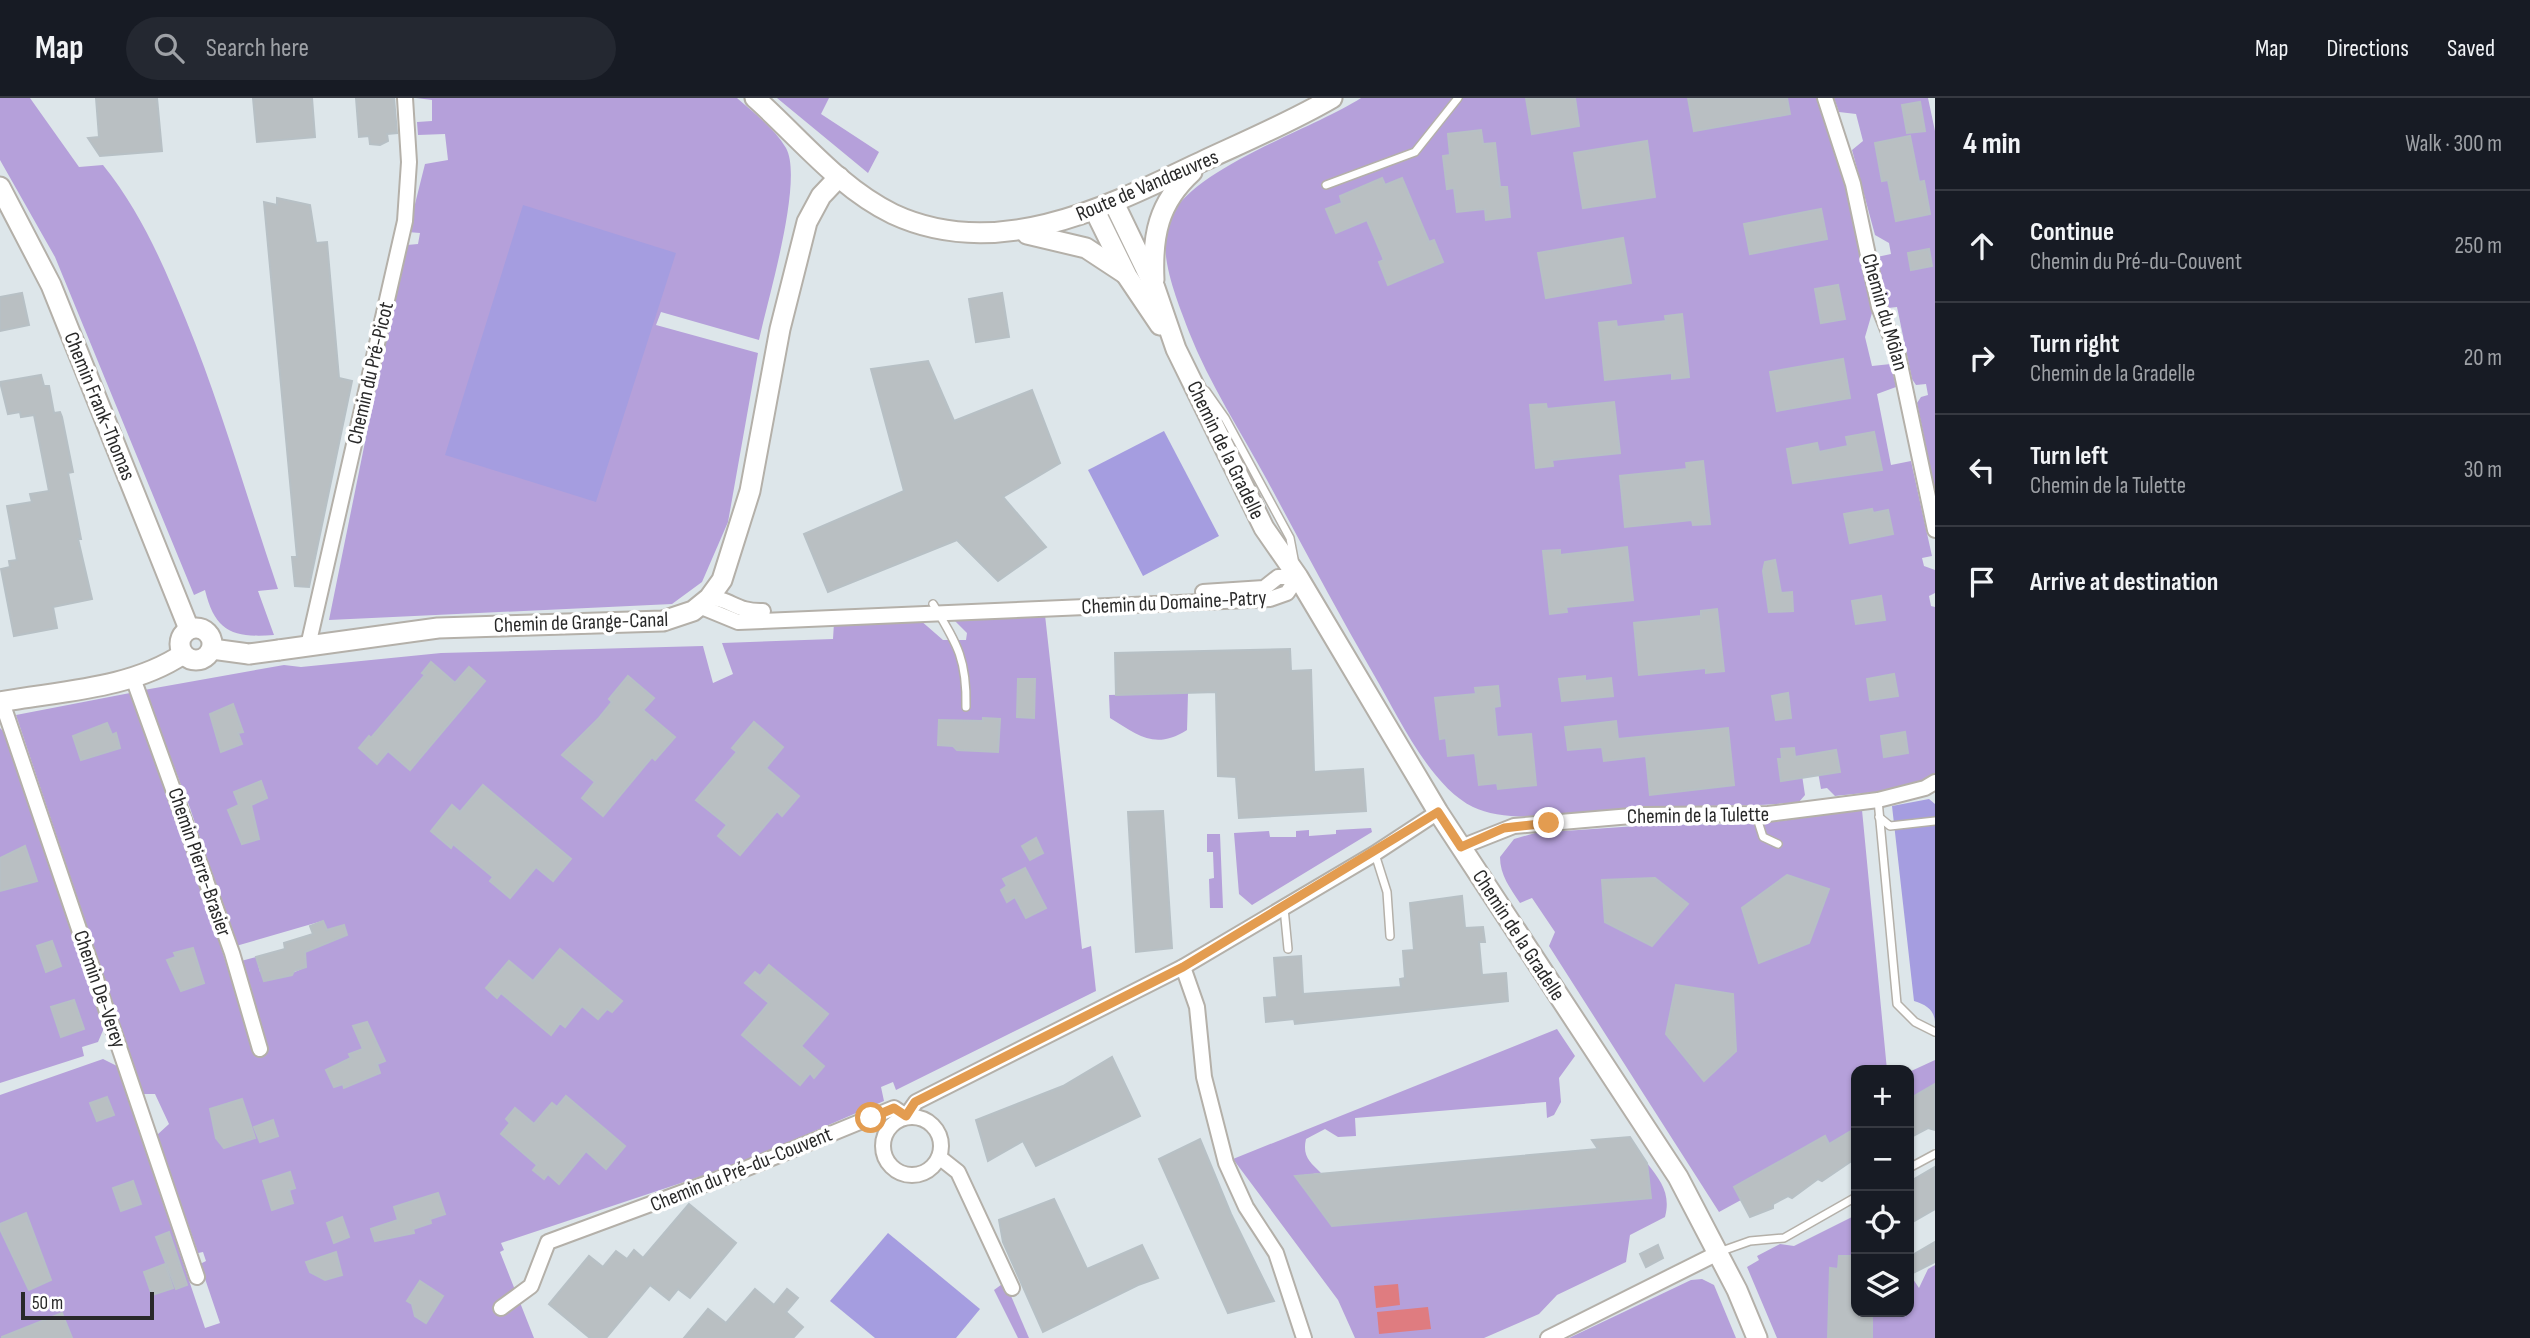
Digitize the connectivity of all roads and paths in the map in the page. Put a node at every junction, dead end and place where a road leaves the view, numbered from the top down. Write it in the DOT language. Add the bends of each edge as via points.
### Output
graph roads {
  1 [pos="405,98"];
  2 [pos="755,98"];
  3 [pos="1332,98"];
  4 [pos="1458,98"];
  5 [pos="1825,98"];
  6 [pos="1206,160"];
  7 [pos="839,177"];
  8 [pos="1326,185"];
  9 [pos="0,187"];
  10 [pos="1114,203"];
  11 [pos="1095,211"];
  12 [pos="996,231"];
  13 [pos="1127,276"];
  14 [pos="1155,288"];
  15 [pos="1176,349"];
  16 [pos="1935,530"];
  17 [pos="1298,577"];
  18 [pos="704,602"];
  19 [pos="935,609"];
  20 [pos="189,629"];
  21 [pos="308,646"];
  22 [pos="212,649"];
  23 [pos="183,654"];
  24 [pos="133,678"];
  25 [pos="1,702"];
  26 [pos="966,707"];
  27 [pos="1935,782"];
  28 [pos="1878,800"];
  29 [pos="1438,812"];
  30 [pos="1756,814"];
  31 [pos="1879,817"];
  32 [pos="1935,821"];
  33 [pos="1777,844"];
  34 [pos="1461,847"];
  35 [pos="1374,853"];
  36 [pos="1284,908"];
  37 [pos="1390,936"];
  38 [pos="1288,949"];
  39 [pos="1183,967"];
  40 [pos="1935,1032"];
  41 [pos="260,1049"];
  42 [pos="906,1116"];
  43 [pos="1935,1154"];
  44 [pos="939,1157"];
  45 [pos="1914,1165"];
  46 [pos="1851,1200"];
  47 [pos="1718,1253"];
  48 [pos="197,1277"];
  49 [pos="1012,1288"];
  50 [pos="501,1308"];
  51 [pos="1304,1338"];
  52 [pos="1548,1338"];
  53 [pos="1757,1338"];
  1 -- 21 [label="street, Chemin du Pré-Picot" via="409,162 405,221"];
  2 -- 7 [label="street, Route de Vandœuvres"];
  3 -- 6 [label="street, Route de Vandœuvres"];
  4 -- 8 [label="lane" via="1415,152"];
  5 -- 16 [label="street, Chemin du Môlan" via="1853,184 1879,307 1898,355"];
  6 -- 10 [label="street, Route de Vandœuvres"];
  6 -- 14 [label="street" via="1176,188 1160,213 1154,244"];
  7 -- 12 [label="street, Route de Vandœuvres" via="869,200 910,220 952,230"];
  7 -- 18 [label="street" via="821,196 807,222 780,329 750,491 726,570"];
  9 -- 20 [label="street, Chemin Frank-Thomas" via="51,285"];
  10 -- 11 [label="street, Route de Vandœuvres"];
  10 -- 14 [label="street, Chemin de la Gradelle"];
  11 -- 12 [label="street, Route de Vandœuvres" via="1039,226"];
  11 -- 13 [label="street, Chemin de la Gradelle"];
  12 -- 13 [label="street" via="1075,244"];
  13 -- 15 [label="street, Chemin de la Gradelle"];
  14 -- 15 [label="street, Chemin de la Gradelle"];
  15 -- 17 [label="street, Chemin de la Gradelle" via="1258,516"];
  17 -- 19 [label="street, Chemin du Domaine-Patry" via="1278,577 1264,587"];
  17 -- 29 [label="street, Chemin de la Gradelle"];
  18 -- 19 [label="street, Chemin du Domaine-Patry" via="722,598 745,612"];
  18 -- 19 [label="street, Chemin du Domaine-Patry" via="738,622"];
  18 -- 21 [label="street, Chemin de Grange-Canal" via="680,617 663,621 438,628"];
  19 -- 26 [label="lane" via="962,658 967,674"];
  20 -- 22 [label="street" via="207,632"];
  20 -- 23 [label="street" via="180,643"];
  21 -- 22 [label="street, Chemin de Grange-Canal, bridge" via="249,654"];
  22 -- 23 [label="street" via="203,660"];
  23 -- 24 [label="street"];
  24 -- 25 [label="street"];
  24 -- 41 [label="street, Chemin Pierre-Brasier" via="227,940"];
  25 -- 48 [label="street, Chemin De-Verey"];
  27 -- 28 [label="street, Chemin de la Tulette"];
  28 -- 30 [label="street, Chemin de la Tulette"];
  28 -- 31 [label="lane"];
  29 -- 34 [label="street, Chemin de la Gradelle"];
  29 -- 35 [label="street"];
  30 -- 33 [label="lane" via="1763,838"];
  30 -- 34 [label="street, Chemin de la Tulette" via="1643,815 1514,826"];
  31 -- 32 [label="lane" via="1890,825"];
  31 -- 40 [label="lane" via="1897,1004 1915,1022"];
  34 -- 47 [label="street, Chemin de la Gradelle" via="1678,1177"];
  35 -- 36 [label="street"];
  35 -- 37 [label="lane" via="1387,892"];
  36 -- 38 [label="lane"];
  36 -- 39 [label="street"];
  39 -- 42 [label="street" via="915,1102"];
  39 -- 51 [label="street" via="1197,1007 1204,1077 1226,1163 1246,1207 1276,1253"];
  42 -- 44 [label="street" via="926,1120 934,1127 941,1145"];
  42 -- 44 [label="street" via="885,1134 882,1144 888,1163 912,1176 929,1170"];
  42 -- 50 [label="street, Chemin du Pré-du-Couvent" via="894,1108 548,1242 531,1286"];
  43 -- 45 [label="lane"];
  44 -- 49 [label="street" via="958,1172"];
  46 -- 47 [label="lane" via="1784,1238 1749,1241"];
  47 -- 52 [label="street"];
  47 -- 53 [label="street, Chemin de la Gradelle"];
}
